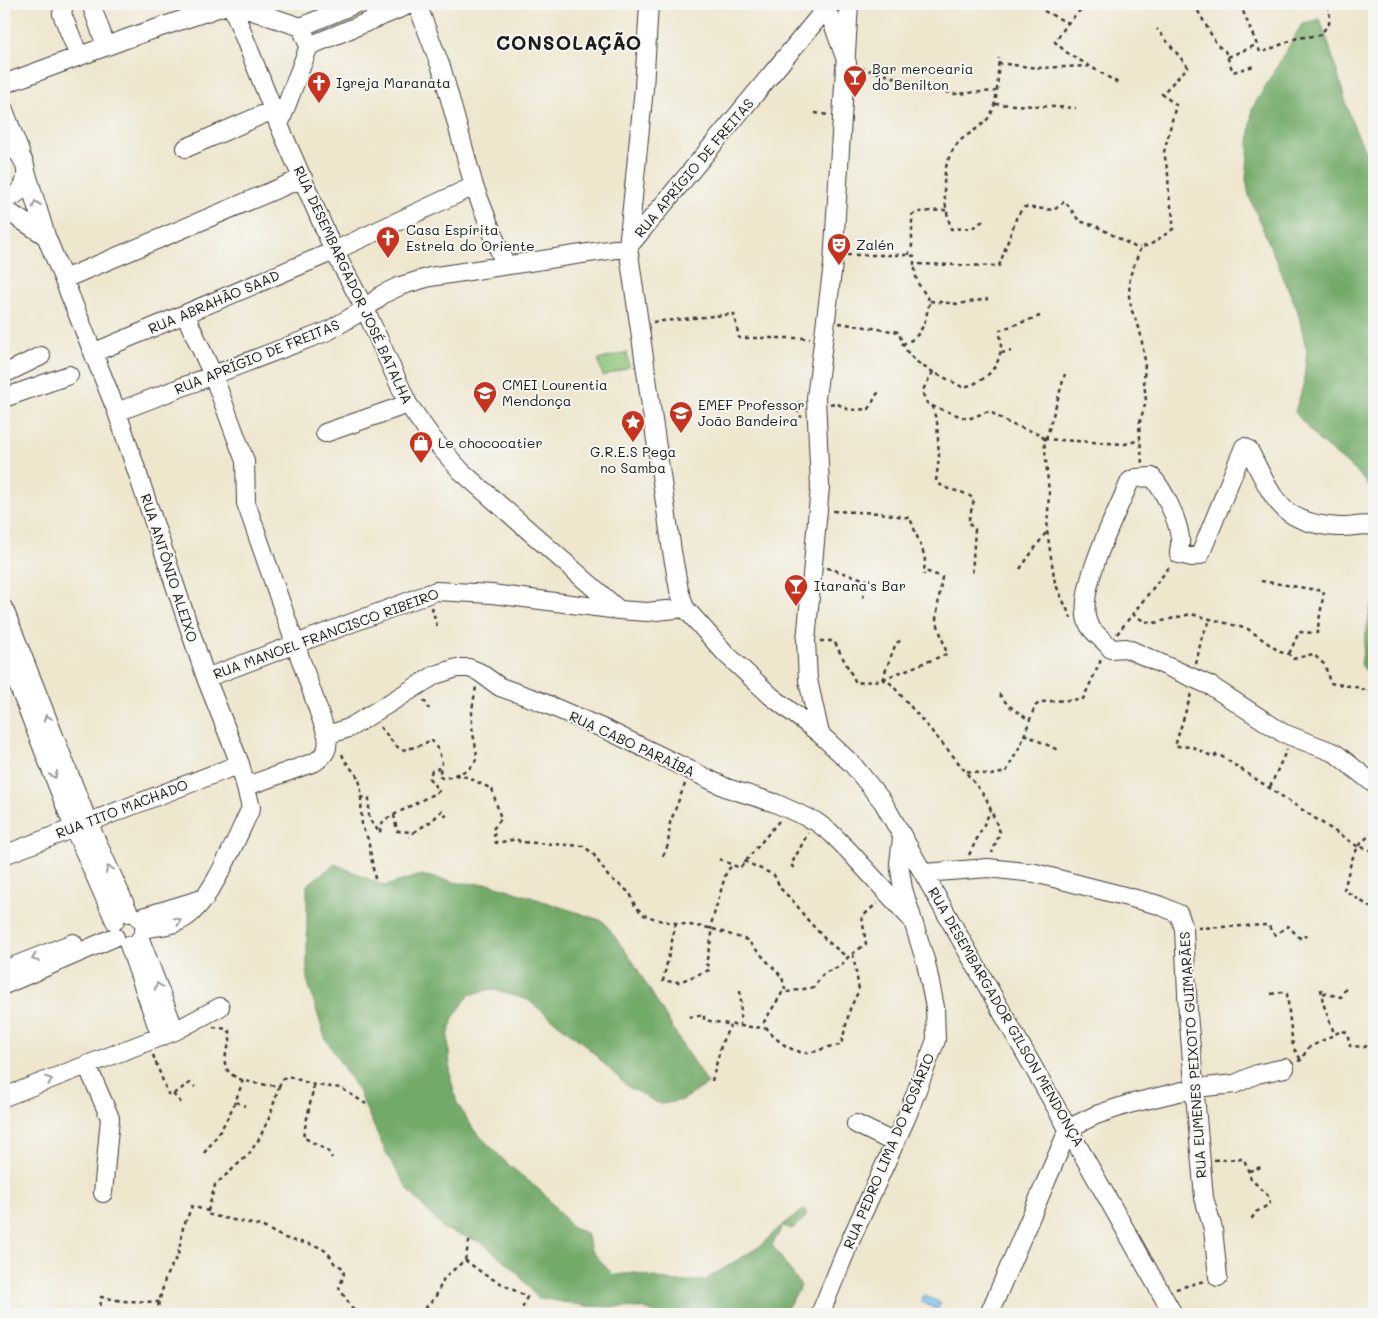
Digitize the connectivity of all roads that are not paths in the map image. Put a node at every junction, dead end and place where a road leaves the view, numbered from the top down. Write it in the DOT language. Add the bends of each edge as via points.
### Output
graph roads {
  1 [pos="64,4"];
  2 [pos="91,4"];
  3 [pos="230,4"];
  4 [pos="355,4"];
  5 [pos="411,4"];
  6 [pos="417,4"];
  7 [pos="648,4"];
  8 [pos="849,4"];
  9 [pos="301,27"];
  10 [pos="106,46"];
  11 [pos="309,46"];
  12 [pos="79,56"];
  13 [pos="847,63"];
  14 [pos="4,84"];
  15 [pos="4,110"];
  16 [pos="276,118"];
  17 [pos="4,142"];
  18 [pos="186,148"];
  19 [pos="24,163"];
  20 [pos="303,178"];
  21 [pos="474,186"];
  22 [pos="4,200"];
  23 [pos="4,210"];
  24 [pos="46,236"];
  25 [pos="628,247"];
  26 [pos="334,251"];
  27 [pos="505,265"];
  28 [pos="64,279"];
  29 [pos="365,309"];
  30 [pos="185,314"];
  31 [pos="95,352"];
  32 [pos="41,356"];
  33 [pos="4,374"];
  34 [pos="69,375"];
  35 [pos="213,375"];
  36 [pos="4,398"];
  37 [pos="408,404"];
  38 [pos="117,412"];
  39 [pos="325,433"];
  40 [pos="1374,526"];
  41 [pos="685,608"];
  42 [pos="4,609"];
  43 [pos="619,610"];
  44 [pos="297,643"];
  45 [pos="4,649"];
  46 [pos="206,678"];
  47 [pos="820,734"];
  48 [pos="328,741"];
  49 [pos="240,764"];
  50 [pos="1374,784"];
  51 [pos="247,786"];
  52 [pos="81,825"];
  53 [pos="902,838"];
  54 [pos="4,855"];
  55 [pos="924,873"];
  56 [pos="913,921"];
  57 [pos="128,928"];
  58 [pos="4,970"];
  59 [pos="4,985"];
  60 [pos="220,1008"];
  61 [pos="162,1036"];
  62 [pos="87,1065"];
  63 [pos="1285,1068"];
  64 [pos="1195,1088"];
  65 [pos="4,1097"];
  66 [pos="856,1124"];
  67 [pos="1068,1128"];
  68 [pos="895,1143"];
  69 [pos="103,1193"];
  70 [pos="1218,1277"];
  71 [pos="820,1314"];
  72 [pos="989,1314"];
  73 [pos="1173,1314"];
  1 -- 12 [label="street" via="62,14"];
  2 -- 10 [label="street"];
  3 -- 9 [label="street"];
  3 -- 10 [label="street"];
  3 -- 16 [label="street, RUA DESEMBARGADOR JOSÉ BATALHA"];
  4 -- 9 [label="street"];
  5 -- 11 [label="street"];
  6 -- 21 [label="street" via="442,70"];
  7 -- 25 [label="street" via="644,88"];
  8 -- 13 [label="street"];
  9 -- 11 [label="street"];
  10 -- 12 [label="street"];
  11 -- 16 [label="street"];
  12 -- 14 [label="street"];
  13 -- 25 [label="street, RUA APRÍGIO DE FREITAS" via="831,18 824,14"];
  13 -- 47 [label="street" via="834,253 816,398 820,487 806,642 810,699"];
  15 -- 19 [label="street, RUA ANTÔNIO ALEIXO"];
  16 -- 18 [label="street"];
  16 -- 20 [label="street, RUA DESEMBARGADOR JOSÉ BATALHA"];
  17 -- 19 [label="street" via="14,147"];
  19 -- 22 [label="street" via="24,182 19,191"];
  24 -- 19 [label="street, RUA ANTÔNIO ALEIXO, one-way"];
  20 -- 26 [label="street, RUA DESEMBARGADOR JOSÉ BATALHA"];
  20 -- 28 [label="street"];
  21 -- 26 [label="street, RUA ABRAHÃO SAAD"];
  21 -- 27 [label="street"];
  23 -- 24 [label="street"];
  24 -- 28 [label="street, RUA ANTÔNIO ALEIXO"];
  25 -- 27 [label="street, RUA APRÍGIO DE FREITAS"];
  25 -- 41 [label="street" via="672,550"];
  26 -- 29 [label="street, RUA DESEMBARGADOR JOSÉ BATALHA"];
  26 -- 30 [label="street, RUA ABRAHÃO SAAD"];
  27 -- 29 [label="street, RUA APRÍGIO DE FREITAS" via="430,277 400,286 383,294"];
  28 -- 31 [label="street, RUA ANTÔNIO ALEIXO"];
  29 -- 35 [label="street, RUA APRÍGIO DE FREITAS" via="328,331"];
  29 -- 37 [label="street, RUA DESEMBARGADOR JOSÉ BATALHA"];
  30 -- 31 [label="street, RUA ABRAHÃO SAAD"];
  30 -- 35 [label="street"];
  31 -- 38 [label="street, RUA ANTÔNIO ALEIXO"];
  32 -- 33 [label="street"];
  34 -- 36 [label="street"];
  35 -- 38 [label="street, RUA APRÍGIO DE FREITAS"];
  35 -- 44 [label="street" via="245,461 246,503"];
  37 -- 39 [label="street"];
  37 -- 43 [label="street, RUA DESEMBARGADOR JOSÉ BATALHA" via="432,438 461,470"];
  38 -- 46 [label="street, RUA ANTÔNIO ALEIXO"];
  40 -- 50 [label="street" via="1342,527 1299,520 1289,514 1276,501 1250,450 1244,447 1200,555 1179,554 1180,538 1162,490 1152,477 1133,480 1096,561 1086,596 1086,617 1093,632 1111,649 1126,648 1194,678 1292,736 1343,758"];
  41 -- 43 [label="street, RUA MANOEL FRANCISCO RIBEIRO" via="647,612"];
  41 -- 47 [label="street, RUA DESEMBARGADOR GILSON MENDONÇA" via="726,654"];
  52 -- 42 [label="street, one-way"];
  43 -- 44 [label="street, RUA MANOEL FRANCISCO RIBEIRO" via="492,594 436,591"];
  44 -- 46 [label="street, RUA MANOEL FRANCISCO RIBEIRO"];
  44 -- 48 [label="street"];
  45 -- 52 [label="street, one-way"];
  46 -- 49 [label="street, RUA ANTÔNIO ALEIXO"];
  47 -- 53 [label="street, RUA DESEMBARGADOR GILSON MENDONÇA" via="853,765 883,802"];
  48 -- 51 [label="street" via="324,756 315,762"];
  48 -- 56 [label="street, RUA CABO PARAÍBA" via="435,675 469,668 500,688 609,731 727,788 815,821 830,832"];
  49 -- 51 [label="street, RUA ANTÔNIO ALEIXO"];
  49 -- 52 [label="street, RUA TITO MACHADO"];
  51 -- 57 [label="street, RUA ANTÔNIO ALEIXO" via="251,808 205,898"];
  52 -- 54 [label="street, RUA TITO MACHADO"];
  52 -- 57 [label="street"];
  53 -- 55 [label="street, RUA DESEMBARGADOR GILSON MENDONÇA"];
  53 -- 56 [label="street, RUA PEDRO LIMA DO ROSÁRIO" via="899,864 902,889"];
  55 -- 64 [label="street, RUA EUMENES PEIXOTO GUIMARÃES" via="988,868 1035,873 1159,905 1179,914 1184,929"];
  55 -- 67 [label="street, RUA DESEMBARGADOR GILSON MENDONÇA"];
  56 -- 68 [label="street, RUA PEDRO LIMA DO ROSÁRIO" via="935,1007 936,1040"];
  57 -- 58 [label="street, RUA ANTÔNIO ALEIXO, one-way"];
  57 -- 59 [label="street, RUA ANTÔNIO ALEIXO"];
  57 -- 61 [label="street"];
  60 -- 61 [label="street"];
  61 -- 62 [label="street"];
  65 -- 62 [label="street, one-way"];
  62 -- 69 [label="street" via="110,1118"];
  63 -- 64 [label="street" via="1257,1074 1235,1084"];
  64 -- 67 [label="street" via="1128,1104"];
  64 -- 70 [label="street, RUA EUMENES PEIXOTO GUIMARÃES" via="1204,1198 1213,1229"];
  66 -- 68 [label="street"];
  67 -- 72 [label="street"];
  67 -- 73 [label="street, RUA DESEMBARGADOR GILSON MENDONÇA"];
  68 -- 71 [label="street, RUA PEDRO LIMA DO ROSÁRIO"];
}
